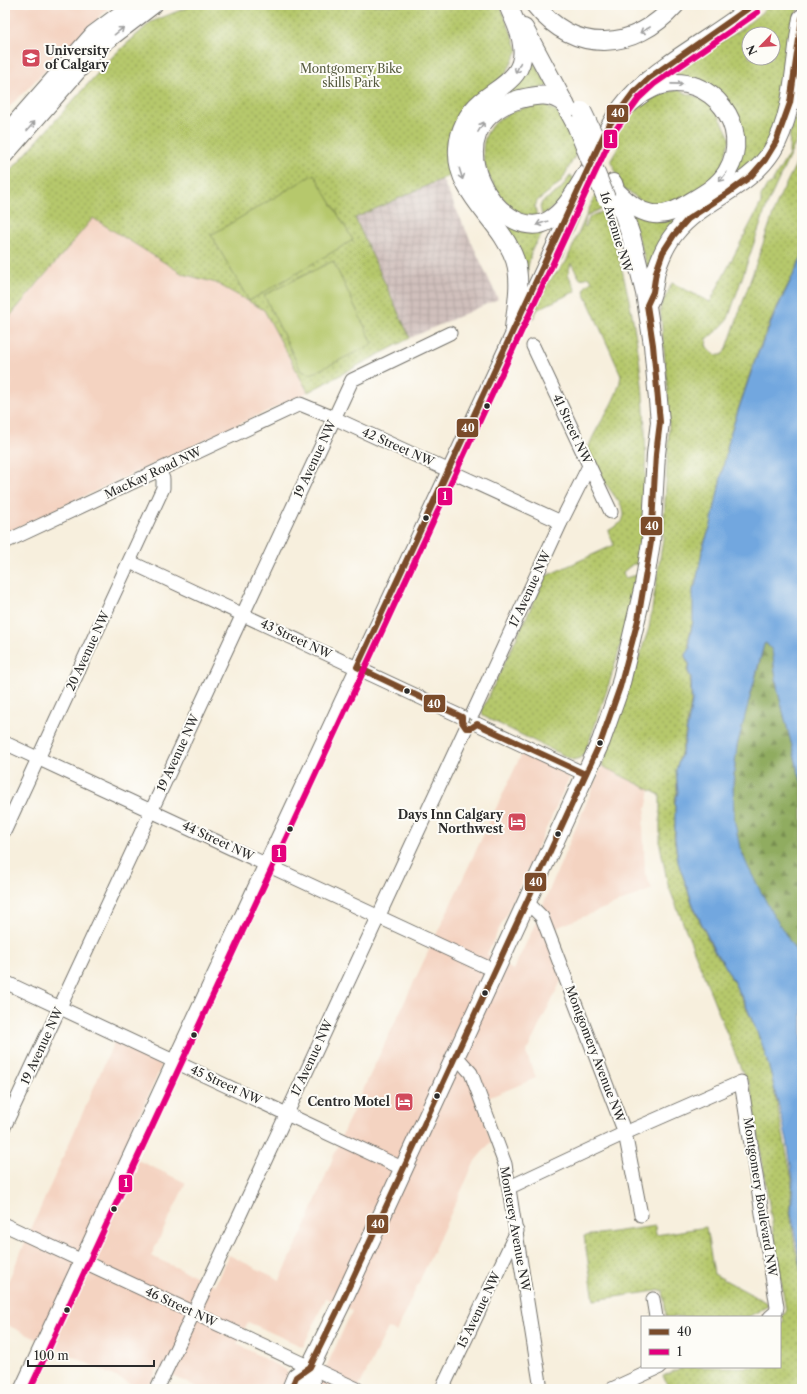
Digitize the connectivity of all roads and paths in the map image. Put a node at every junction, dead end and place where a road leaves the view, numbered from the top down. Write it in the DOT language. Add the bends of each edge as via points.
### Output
graph roads {
  1 [pos="132,5"];
  2 [pos="154,5"];
  3 [pos="508,5"];
  4 [pos="511,5"];
  5 [pos="524,5"];
  6 [pos="535,5"];
  7 [pos="675,5"];
  8 [pos="753,5"];
  9 [pos="802,18"];
  10 [pos="565,104"];
  11 [pos="619,112"];
  12 [pos="579,118"];
  13 [pos="5,134"];
  14 [pos="5,155"];
  15 [pos="586,174"];
  16 [pos="612,191"];
  17 [pos="647,305"];
  18 [pos="514,329"];
  19 [pos="450,333"];
  20 [pos="533,346"];
  21 [pos="300,404"];
  22 [pos="334,418"];
  23 [pos="656,454"];
  24 [pos="589,466"];
  25 [pos="159,470"];
  26 [pos="448,470"];
  27 [pos="610,512"];
  28 [pos="560,522"];
  29 [pos="5,542"];
  30 [pos="130,562"];
  31 [pos="243,614"];
  32 [pos="356,667"];
  33 [pos="470,720"];
  34 [pos="5,743"];
  35 [pos="38,758"];
  36 [pos="585,774"];
  37 [pos="151,810"];
  38 [pos="5,830"];
  39 [pos="266,864"];
  40 [pos="527,902"];
  41 [pos="378,917"];
  42 [pos="495,971"];
  43 [pos="5,982"];
  44 [pos="60,1007"];
  45 [pos="456,1056"];
  46 [pos="173,1060"];
  47 [pos="286,1113"];
  48 [pos="5,1125"];
  49 [pos="625,1133"];
  50 [pos="404,1169"];
  51 [pos="510,1187"];
  52 [pos="641,1215"];
  53 [pos="5,1225"];
  54 [pos="517,1231"];
  55 [pos="81,1261"];
  56 [pos="653,1299"];
  57 [pos="193,1313"];
  58 [pos="773,1315"];
  59 [pos="656,1316"];
  60 [pos="310,1367"];
  61 [pos="658,1368"];
  62 [pos="21,1389"];
  63 [pos="157,1389"];
  64 [pos="290,1389"];
  65 [pos="309,1389"];
  66 [pos="357,1389"];
  67 [pos="442,1389"];
  68 [pos="541,1389"];
  69 [pos="612,1389"];
  1 -- 13 [label="main road" via="93,34"];
  14 -- 2 [label="main road, one-way" via="99,48"];
  3 -- 18 [label="highway, one-way" via="522,40 520,64 511,81 480,102 471,112 461,134 458,157 466,187 514,258 518,279"];
  4 -- 10 [label="highway, 16 Avenue NW"];
  5 -- 12 [label="highway, 16 Avenue NW"];
  7 -- 6 [label="highway, one-way" via="660,19 634,36 605,42 592,41 569,33 554,24"];
  8 -- 11 [label="main road" via="649,78 633,93"];
  9 -- 17 [label="highway" via="786,120 778,141 766,160 751,176 688,219 674,234 659,262 653,292"];
  10 -- 12 [label="highway, 16 Avenue NW"];
  15 -- 10 [label="highway, one-way" via="557,214 542,223 528,225 514,220 500,208 484,187 475,168 473,151 477,134 493,112 509,103 540,95 554,96"];
  11 -- 15 [label="main road" via="607,128"];
  11 -- 16 [label="highway, one-way" via="654,87 669,83 686,84 708,92 720,102 732,123 736,140 732,160 722,179 709,191 675,212 657,215 642,212"];
  12 -- 16 [label="highway, 16 Avenue NW, bridge"];
  15 -- 18 [label="street"];
  16 -- 17 [label="highway, 16 Avenue NW" via="639,266"];
  16 -- 23 [label="highway, 16 Avenue NW" via="637,311 647,376 649,426"];
  17 -- 23 [label="highway, 16 Avenue NW" via="660,422"];
  18 -- 26 [label="street"];
  19 -- 22 [label="street, 19 Avenue NW" via="352,380"];
  20 -- 24 [label="street, 41 Street NW"];
  21 -- 22 [label="street, 42 Street NW"];
  21 -- 25 [label="street, MacKay Road NW"];
  22 -- 26 [label="street, 42 Street NW"];
  22 -- 31 [label="street, 19 Avenue NW"];
  23 -- 36 [label="highway, 16 Avenue NW" via="651,542 638,620 620,687"];
  24 -- 27 [label="street, 41 Street NW"];
  24 -- 28 [label="street, 17 Avenue NW"];
  25 -- 29 [label="street, MacKay Road NW"];
  25 -- 30 [label="street, 20 Avenue NW" via="163,488"];
  26 -- 28 [label="street, 42 Street NW"];
  26 -- 32 [label="street"];
  28 -- 33 [label="street, 17 Avenue NW"];
  30 -- 31 [label="street, 43 Street NW"];
  30 -- 35 [label="street, 20 Avenue NW"];
  31 -- 32 [label="street, 43 Street NW"];
  31 -- 37 [label="street, 19 Avenue NW"];
  32 -- 33 [label="street, 43 Street NW"];
  32 -- 39 [label="street"];
  33 -- 36 [label="street, 43 Street NW"];
  33 -- 41 [label="street, 17 Avenue NW"];
  34 -- 35 [label="street, 44 Street NW"];
  35 -- 37 [label="street, 44 Street NW"];
  35 -- 38 [label="street, 20 Avenue NW"];
  36 -- 40 [label="highway, 16 Avenue NW"];
  37 -- 39 [label="street, 44 Street NW"];
  37 -- 44 [label="street, 19 Avenue NW"];
  39 -- 41 [label="street, 44 Street NW"];
  39 -- 46 [label="street"];
  40 -- 42 [label="highway, 16 Avenue NW"];
  40 -- 49 [label="street, Montgomery Avenue NW" via="542,917"];
  41 -- 42 [label="street, 44 Street NW"];
  41 -- 47 [label="street, 17 Avenue NW"];
  42 -- 45 [label="highway, 16 Avenue NW"];
  43 -- 44 [label="street, 45 Street NW"];
  44 -- 46 [label="street, 45 Street NW"];
  44 -- 48 [label="street, 19 Avenue NW"];
  45 -- 50 [label="highway, 16 Avenue NW"];
  45 -- 51 [label="street, Monterey Avenue NW" via="471,1073 505,1164"];
  46 -- 47 [label="street, 45 Street NW"];
  46 -- 55 [label="street"];
  47 -- 50 [label="street, 45 Street NW"];
  47 -- 57 [label="street, 17 Avenue NW"];
  49 -- 51 [label="street"];
  49 -- 52 [label="street, Montgomery Avenue NW"];
  49 -- 58 [label="street, Montgomery Boulevard NW" via="741,1082 777,1307"];
  50 -- 60 [label="highway, 16 Avenue NW"];
  51 -- 54 [label="street, Monterey Avenue NW"];
  53 -- 55 [label="street, 46 Street NW"];
  54 -- 67 [label="street, 15 Avenue NW"];
  54 -- 68 [label="street, Monterey Avenue NW"];
  55 -- 57 [label="street, 46 Street NW"];
  55 -- 62 [label="street"];
  56 -- 59 [label="street"];
  57 -- 60 [label="street, 46 Street NW"];
  57 -- 63 [label="street, 17 Avenue NW"];
  60 -- 64 [label="highway, 16 Avenue NW" via="296,1377"];
  60 -- 65 [label="highway, 16 Avenue NW"];
  60 -- 66 [label="street, 46 Street NW"];
  61 -- 69 [label="street"];
}
